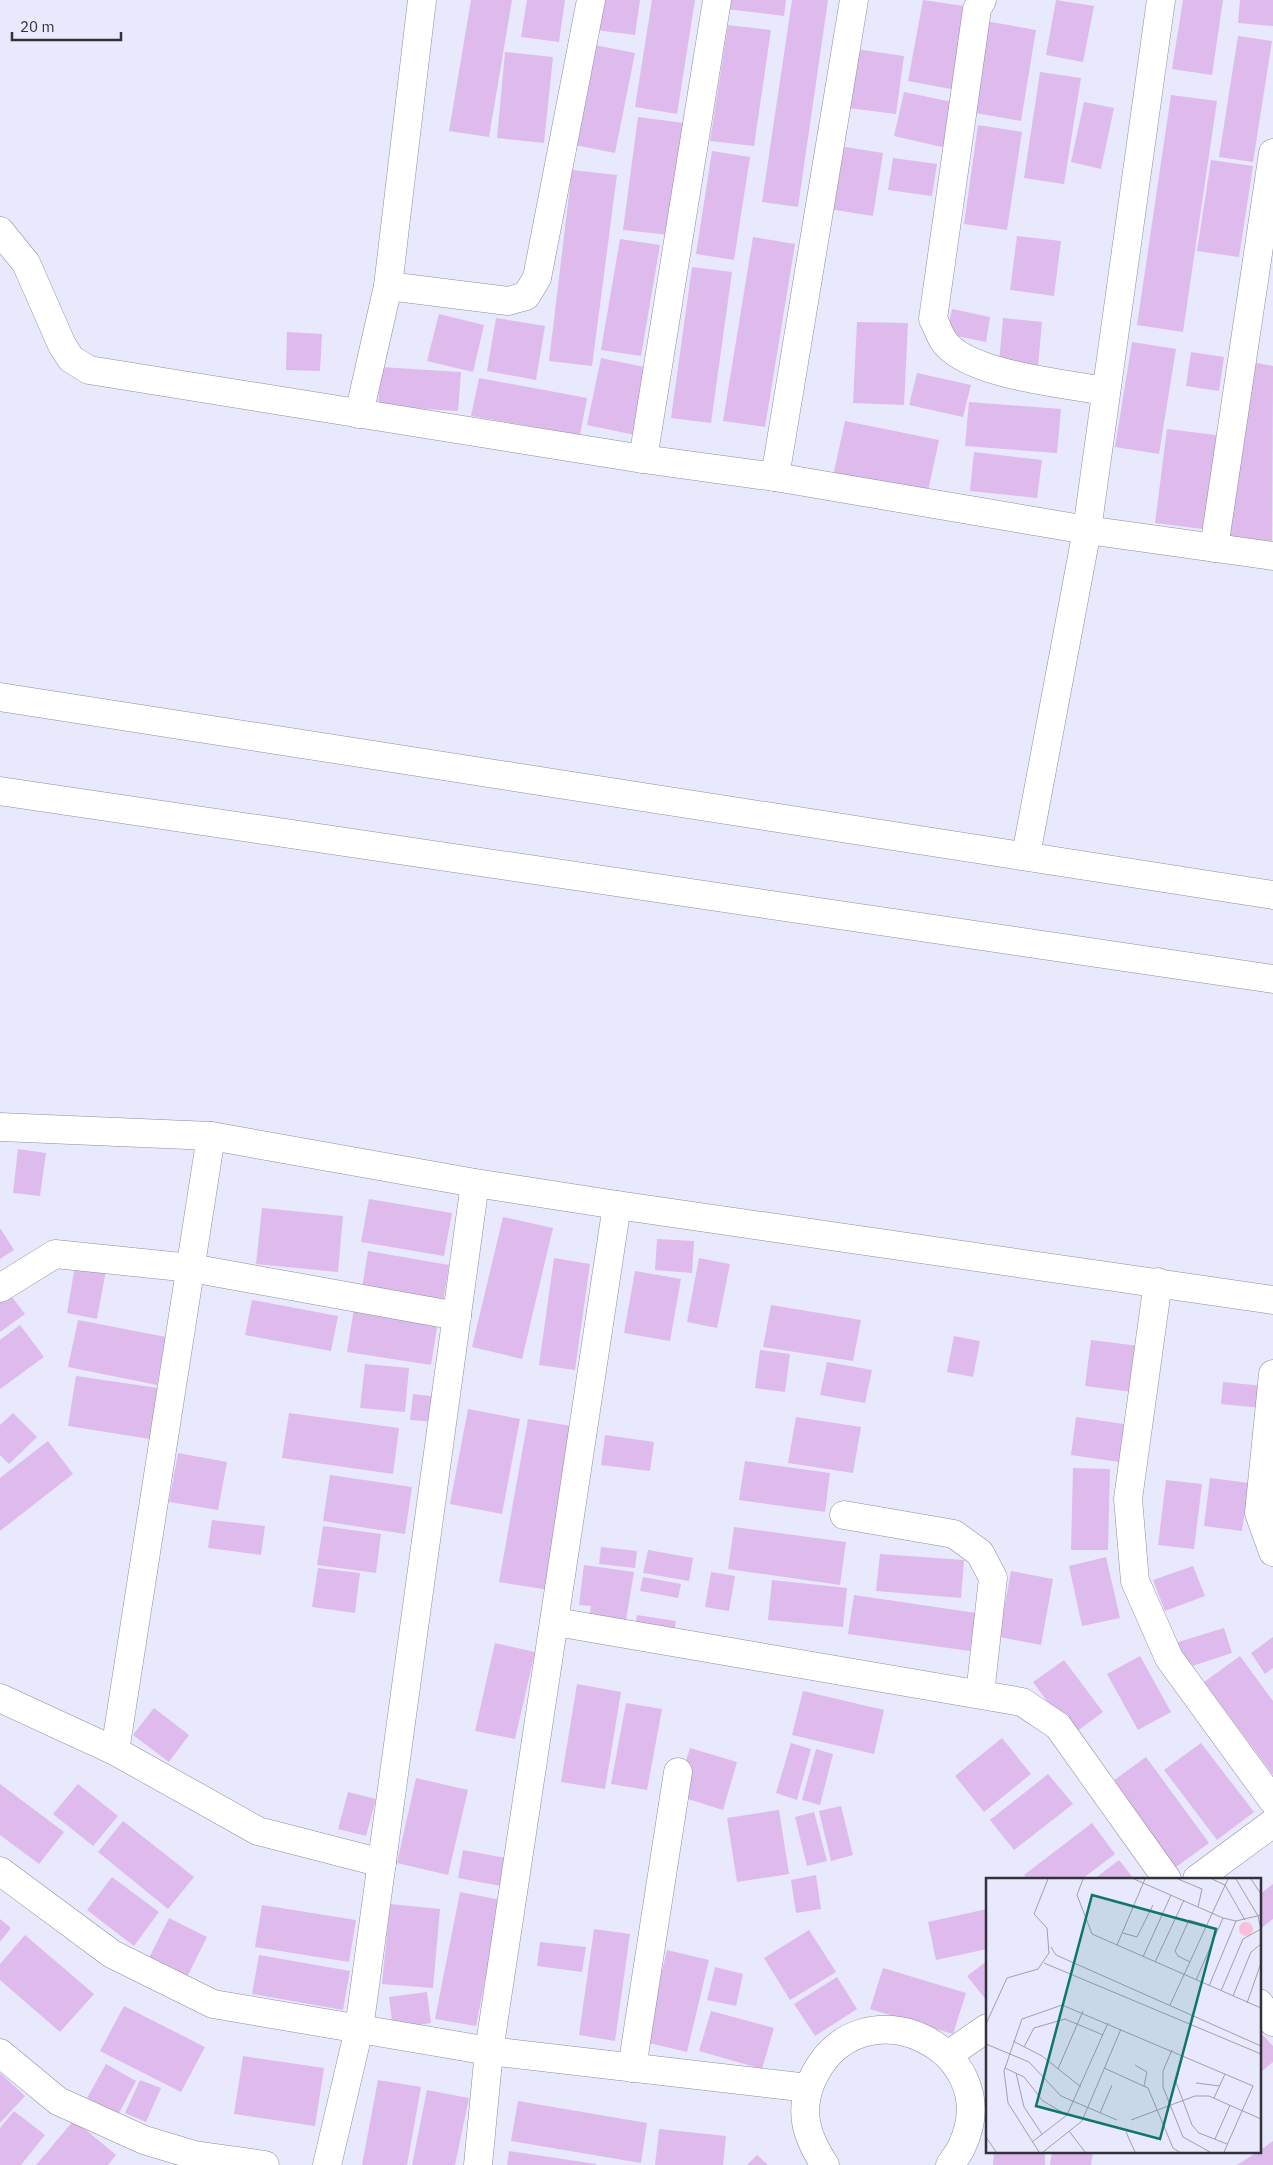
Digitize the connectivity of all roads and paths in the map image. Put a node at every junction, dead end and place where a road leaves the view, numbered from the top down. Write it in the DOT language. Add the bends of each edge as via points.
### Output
graph roads {
  1 [pos="422,0"];
  2 [pos="591,0"];
  3 [pos="717,0"];
  4 [pos="854,0"];
  5 [pos="982,0"];
  6 [pos="1161,0"];
  7 [pos="1273,153"];
  8 [pos="0,231"];
  9 [pos="388,286"];
  10 [pos="1106,391"];
  11 [pos="359,414"];
  12 [pos="643,459"];
  13 [pos="776,477"];
  14 [pos="1087,530"];
  15 [pos="1214,548"];
  16 [pos="1273,556"];
  17 [pos="0,697"];
  18 [pos="0,791"];
  19 [pos="1026,855"];
  20 [pos="1273,895"];
  21 [pos="1273,979"];
  22 [pos="0,1127"];
  23 [pos="211,1136"];
  24 [pos="475,1183"];
  25 [pos="617,1205"];
  26 [pos="191,1268"];
  27 [pos="1158,1282"];
  28 [pos="0,1288"];
  29 [pos="1273,1300"];
  30 [pos="457,1316"];
  31 [pos="1273,1374"];
  32 [pos="844,1515"];
  33 [pos="1273,1552"];
  34 [pos="556,1622"];
  35 [pos="980,1694"];
  36 [pos="0,1698"];
  37 [pos="115,1751"];
  38 [pos="678,1772"];
  39 [pos="1273,1801"];
  40 [pos="1273,1823"];
  41 [pos="382,1863"];
  42 [pos="0,1871"];
  43 [pos="1165,1878"];
  44 [pos="1198,1878"];
  45 [pos="1260,2004"];
  46 [pos="1273,2022"];
  47 [pos="359,2029"];
  48 [pos="986,2029"];
  49 [pos="489,2051"];
  50 [pos="0,2053"];
  51 [pos="948,2055"];
  52 [pos="632,2068"];
  53 [pos="808,2088"];
  54 [pos="265,2165"];
  55 [pos="327,2165"];
  56 [pos="478,2165"];
  57 [pos="825,2165"];
  58 [pos="950,2165"];
  1 -- 9 [label="street"];
  2 -- 9 [label="street" via="537,278 526,296 508,301"];
  3 -- 12 [label="street"];
  4 -- 13 [label="street"];
  5 -- 10 [label="street" via="977,8 933,319 944,342 977,365"];
  6 -- 10 [label="street"];
  7 -- 15 [label="street"];
  8 -- 11 [label="street" via="26,263 62,345 72,359 89,370"];
  9 -- 11 [label="street"];
  10 -- 14 [label="street"];
  11 -- 12 [label="street"];
  12 -- 13 [label="street"];
  13 -- 14 [label="street"];
  14 -- 15 [label="street"];
  14 -- 19 [label="street"];
  15 -- 16 [label="street"];
  17 -- 19 [label="street"];
  18 -- 21 [label="street"];
  19 -- 20 [label="street"];
  22 -- 23 [label="street"];
  23 -- 24 [label="street"];
  23 -- 26 [label="street"];
  24 -- 25 [label="street"];
  24 -- 30 [label="street"];
  25 -- 27 [label="street"];
  25 -- 34 [label="street"];
  26 -- 28 [label="street" via="55,1254"];
  26 -- 30 [label="street"];
  26 -- 37 [label="street"];
  27 -- 29 [label="street"];
  27 -- 39 [label="street" via="1128,1499 1135,1581 1169,1658"];
  30 -- 41 [label="street"];
  31 -- 33 [label="street" via="1259,1513"];
  32 -- 35 [label="street" via="954,1534 980,1553 992,1578"];
  34 -- 35 [label="street"];
  34 -- 49 [label="street"];
  35 -- 43 [label="street" via="1022,1702 1058,1726"];
  36 -- 37 [label="street"];
  37 -- 41 [label="street" via="258,1831"];
  38 -- 52 [label="street"];
  40 -- 44 [label="street"];
  41 -- 47 [label="street"];
  42 -- 47 [label="street" via="112,1954 213,2004"];
  45 -- 46 [label="street"];
  47 -- 49 [label="street"];
  47 -- 55 [label="street"];
  48 -- 51 [label="street"];
  49 -- 52 [label="street"];
  49 -- 56 [label="street"];
  50 -- 54 [label="street" via="58,2101 144,2140 194,2155"];
  51 -- 53 [label="street" via="929,2040 906,2031 881,2029 857,2035 835,2047 819,2065"];
  51 -- 58 [label="street" via="962,2076 969,2099 970,2123 962,2146"];
  52 -- 53 [label="street"];
  53 -- 57 [label="street" via="805,2116 811,2143"];
}
